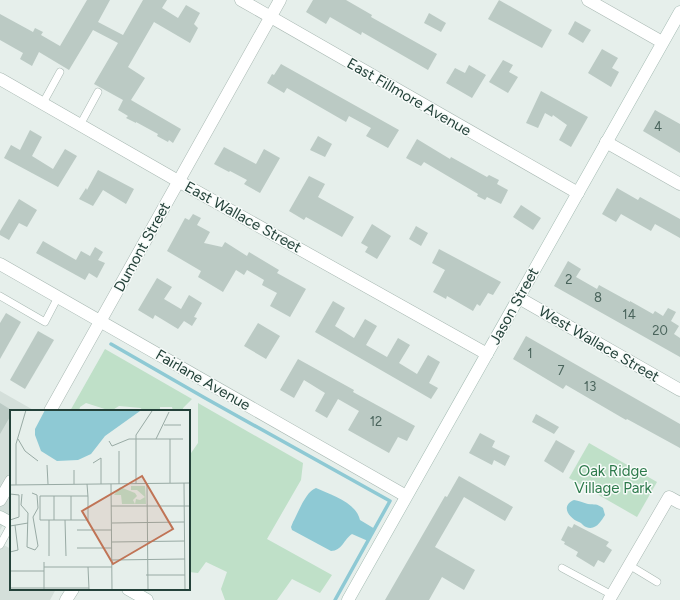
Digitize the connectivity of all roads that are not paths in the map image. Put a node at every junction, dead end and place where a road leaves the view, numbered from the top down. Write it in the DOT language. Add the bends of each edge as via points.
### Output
graph roads {
  1 [pos="240,0"];
  2 [pos="280,0"];
  3 [pos="588,0"];
  4 [pos="680,12"];
  5 [pos="271,17"];
  6 [pos="662,42"];
  7 [pos="60,72"];
  8 [pos="0,79"];
  9 [pos="98,92"];
  10 [pos="43,103"];
  11 [pos="80,125"];
  12 [pos="606,142"];
  13 [pos="178,181"];
  14 [pos="680,184"];
  15 [pos="578,193"];
  16 [pos="0,264"];
  17 [pos="0,296"];
  18 [pos="58,297"];
  19 [pos="519,298"];
  20 [pos="101,322"];
  21 [pos="487,354"];
  22 [pos="680,390"];
  23 [pos="51,410"];
  24 [pos="10,482"];
  25 [pos="406,496"];
  26 [pos="0,500"];
  27 [pos="680,503"];
  28 [pos="0,517"];
  29 [pos="10,523"];
  30 [pos="10,526"];
  31 [pos="0,545"];
  32 [pos="630,565"];
  33 [pos="562,568"];
  34 [pos="657,582"];
  35 [pos="71,590"];
  36 [pos="130,590"];
  37 [pos="611,598"];
  38 [pos="66,600"];
  39 [pos="147,600"];
  40 [pos="348,600"];
  1 -- 5 [label="street, East Fillmore Avenue"];
  2 -- 5 [label="street, Dumont Street"];
  3 -- 6 [label="street"];
  4 -- 6 [label="street, Jason Street"];
  5 -- 13 [label="street, Dumont Street"];
  5 -- 15 [label="street, East Fillmore Avenue"];
  6 -- 12 [label="street, Jason Street"];
  7 -- 10 [label="lane"];
  8 -- 10 [label="street, East Wallace Street"];
  9 -- 11 [label="lane"];
  10 -- 11 [label="street, East Wallace Street"];
  11 -- 13 [label="street, East Wallace Street"];
  12 -- 14 [label="street"];
  12 -- 15 [label="street, Jason Street"];
  13 -- 20 [label="street, Dumont Street"];
  13 -- 21 [label="street, East Wallace Street"];
  15 -- 19 [label="street, Jason Street"];
  16 -- 18 [label="street, Fairlane Avenue"];
  17 -- 18 [label="lane" via="44,322"];
  18 -- 20 [label="street, Fairlane Avenue"];
  19 -- 21 [label="street, Jason Street"];
  19 -- 22 [label="street, West Wallace Street"];
  20 -- 23 [label="street, Dumont Street"];
  20 -- 25 [label="street, Fairlane Avenue"];
  21 -- 25 [label="street, Jason Street"];
  24 -- 26 [label="street"];
  25 -- 40 [label="street, Jason Street"];
  27 -- 32 [label="street" via="669,497"];
  28 -- 29 [label="street"];
  30 -- 31 [label="lane"];
  32 -- 34 [label="lane"];
  32 -- 37 [label="street"];
  33 -- 37 [label="lane"];
  35 -- 38 [label="street"];
  36 -- 39 [label="street"];
}
